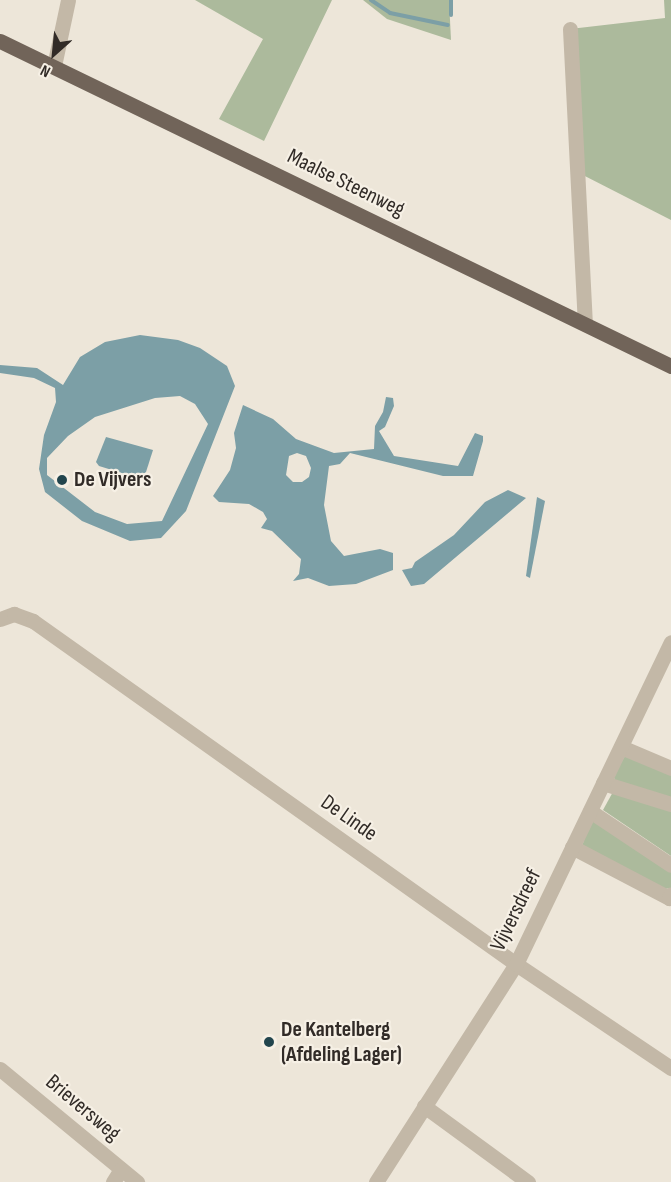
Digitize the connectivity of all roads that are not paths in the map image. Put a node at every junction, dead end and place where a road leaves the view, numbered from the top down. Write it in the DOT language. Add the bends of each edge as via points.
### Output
graph roads {
  1 [pos="68,0"];
  2 [pos="570,29"];
  3 [pos="0,41"];
  4 [pos="54,66"];
  5 [pos="585,324"];
  6 [pos="671,366"];
  7 [pos="0,619"];
  8 [pos="671,642"];
  9 [pos="621,747"];
  10 [pos="671,768"];
  11 [pos="603,783"];
  12 [pos="671,804"];
  13 [pos="590,811"];
  14 [pos="572,847"];
  15 [pos="671,865"];
  16 [pos="671,894"];
  17 [pos="516,964"];
  18 [pos="671,1068"];
  19 [pos="0,1069"];
  20 [pos="424,1106"];
  21 [pos="117,1175"];
  22 [pos="137,1182"];
  23 [pos="376,1182"];
  24 [pos="528,1182"];
  1 -- 4 [label="street"];
  2 -- 5 [label="street"];
  3 -- 4 [label="main road, Maalse Steenweg"];
  4 -- 5 [label="main road, Maalse Steenweg"];
  5 -- 6 [label="main road, Maalse Steenweg"];
  7 -- 17 [label="street, De Linde" via="14,614 33,621"];
  8 -- 9 [label="street, Vijversdreef"];
  9 -- 10 [label="street"];
  9 -- 11 [label="street, Vijversdreef"];
  11 -- 12 [label="street"];
  11 -- 13 [label="street, Vijversdreef"];
  13 -- 14 [label="street, Vijversdreef"];
  13 -- 15 [label="street"];
  14 -- 16 [label="street" via="669,898"];
  14 -- 17 [label="street, Vijversdreef"];
  17 -- 18 [label="street, De Linde"];
  17 -- 20 [label="street, Vijversdreef"];
  19 -- 21 [label="street, Brieversweg"];
  20 -- 23 [label="street, Vijversdreef"];
  20 -- 24 [label="street"];
  21 -- 22 [label="street, Brieversweg"];
}
